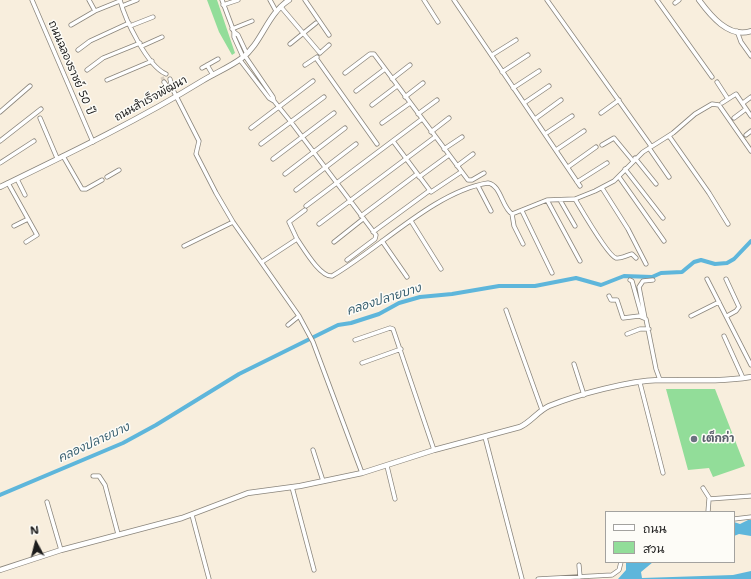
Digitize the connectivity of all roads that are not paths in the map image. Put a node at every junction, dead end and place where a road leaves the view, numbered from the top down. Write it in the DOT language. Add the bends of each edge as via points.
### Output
graph roads {
  1 [pos="32,0"];
  2 [pos="89,0"];
  3 [pos="120,0"];
  4 [pos="137,0"];
  5 [pos="222,0"];
  6 [pos="238,0"];
  7 [pos="270,0"];
  8 [pos="290,0"];
  9 [pos="305,0"];
  10 [pos="424,0"];
  11 [pos="454,0"];
  12 [pos="547,0"];
  13 [pos="657,0"];
  14 [pos="679,0"];
  15 [pos="699,0"];
  16 [pos="675,3"];
  17 [pos="223,5"];
  18 [pos="122,6"];
  19 [pos="281,7"];
  20 [pos="94,11"];
  21 [pos="276,11"];
  22 [pos="153,17"];
  23 [pos="252,20"];
  24 [pos="438,22"];
  25 [pos="316,23"];
  26 [pos="130,24"];
  27 [pos="71,25"];
  28 [pos="233,31"];
  29 [pos="737,31"];
  30 [pos="751,31"];
  31 [pos="303,33"];
  32 [pos="329,35"];
  33 [pos="162,37"];
  34 [pos="516,40"];
  35 [pos="290,44"];
  36 [pos="141,45"];
  37 [pos="329,45"];
  38 [pos="78,50"];
  39 [pos="320,54"];
  40 [pos="492,55"];
  41 [pos="528,55"];
  42 [pos="751,56"];
  43 [pos="244,57"];
  44 [pos="316,58"];
  45 [pos="218,60"];
  46 [pos="152,62"];
  47 [pos="305,64"];
  48 [pos="410,65"];
  49 [pos="202,68"];
  50 [pos="385,69"];
  51 [pos="87,70"];
  52 [pos="210,70"];
  53 [pos="539,71"];
  54 [pos="502,72"];
  55 [pos="345,73"];
  56 [pos="163,74"];
  57 [pos="712,77"];
  58 [pos="170,79"];
  59 [pos="392,79"];
  60 [pos="107,80"];
  61 [pos="313,81"];
  62 [pos="164,82"];
  63 [pos="717,82"];
  64 [pos="263,83"];
  65 [pos="424,83"];
  66 [pos="30,86"];
  67 [pos="259,86"];
  68 [pos="397,86"];
  69 [pos="549,86"];
  70 [pos="172,88"];
  71 [pos="513,88"];
  72 [pos="356,91"];
  73 [pos="176,96"];
  74 [pos="324,96"];
  75 [pos="405,97"];
  76 [pos="751,97"];
  77 [pos="728,99"];
  78 [pos="437,100"];
  79 [pos="561,100"];
  80 [pos="619,100"];
  81 [pos="274,101"];
  82 [pos="410,103"];
  83 [pos="524,103"];
  84 [pos="722,103"];
  85 [pos="743,103"];
  86 [pos="372,105"];
  87 [pos="279,108"];
  88 [pos="41,109"];
  89 [pos="746,109"];
  90 [pos="0,112"];
  91 [pos="334,113"];
  92 [pos="601,113"];
  93 [pos="418,114"];
  94 [pos="572,116"];
  95 [pos="751,116"];
  96 [pos="40,118"];
  97 [pos="450,118"];
  98 [pos="734,118"];
  99 [pos="422,119"];
  100 [pos="535,119"];
  101 [pos="291,122"];
  102 [pos="382,123"];
  103 [pos="251,128"];
  104 [pos="345,128"];
  105 [pos="751,131"];
  106 [pos="431,132"];
  107 [pos="584,132"];
  108 [pos="545,134"];
  109 [pos="746,135"];
  110 [pos="669,136"];
  111 [pos="435,137"];
  112 [pos="462,137"];
  113 [pos="302,138"];
  114 [pos="0,141"];
  115 [pos="34,141"];
  116 [pos="393,141"];
  117 [pos="93,142"];
  118 [pos="262,144"];
  119 [pos="356,144"];
  120 [pos="377,144"];
  121 [pos="602,145"];
  122 [pos="749,145"];
  123 [pos="596,147"];
  124 [pos="650,147"];
  125 [pos="444,149"];
  126 [pos="556,150"];
  127 [pos="751,151"];
  128 [pos="314,153"];
  129 [pos="473,154"];
  130 [pos="449,155"];
  131 [pos="63,156"];
  132 [pos="57,158"];
  133 [pos="406,158"];
  134 [pos="273,159"];
  135 [pos="634,160"];
  136 [pos="0,163"];
  137 [pos="607,163"];
  138 [pos="457,166"];
  139 [pos="568,167"];
  140 [pos="325,168"];
  141 [pos="625,169"];
  142 [pos="119,170"];
  143 [pos="461,172"];
  144 [pos="484,173"];
  145 [pos="285,174"];
  146 [pos="418,175"];
  147 [pos="108,177"];
  148 [pos="619,177"];
  149 [pos="669,178"];
  150 [pos="17,179"];
  151 [pos="102,180"];
  152 [pos="577,182"];
  153 [pos="8,183"];
  154 [pos="336,183"];
  155 [pos="656,184"];
  156 [pos="478,186"];
  157 [pos="580,186"];
  158 [pos="0,187"];
  159 [pos="602,188"];
  160 [pos="296,190"];
  161 [pos="429,190"];
  162 [pos="25,195"];
  163 [pos="575,199"];
  164 [pos="547,200"];
  165 [pos="560,200"];
  166 [pos="350,201"];
  167 [pos="491,211"];
  168 [pos="522,211"];
  169 [pos="512,214"];
  170 [pos="362,218"];
  171 [pos="663,218"];
  172 [pos="28,219"];
  173 [pos="411,221"];
  174 [pos="233,222"];
  175 [pos="319,224"];
  176 [pos="728,224"];
  177 [pos="14,226"];
  178 [pos="575,226"];
  179 [pos="373,232"];
  180 [pos="297,239"];
  181 [pos="664,241"];
  182 [pos="26,242"];
  183 [pos="334,242"];
  184 [pos="382,242"];
  185 [pos="523,244"];
  186 [pos="184,246"];
  187 [pos="636,258"];
  188 [pos="347,260"];
  189 [pos="580,261"];
  190 [pos="262,262"];
  191 [pos="646,264"];
  192 [pos="441,269"];
  193 [pos="552,273"];
  194 [pos="407,277"];
  195 [pos="707,279"];
  196 [pos="726,279"];
  197 [pos="630,280"];
  198 [pos="653,280"];
  199 [pos="608,296"];
  200 [pos="719,302"];
  201 [pos="506,310"];
  202 [pos="299,316"];
  203 [pos="691,316"];
  204 [pos="726,316"];
  205 [pos="643,317"];
  206 [pos="288,325"];
  207 [pos="649,329"];
  208 [pos="627,334"];
  209 [pos="724,336"];
  210 [pos="355,340"];
  211 [pos="401,349"];
  212 [pos="362,363"];
  213 [pos="574,364"];
  214 [pos="751,365"];
  215 [pos="751,377"];
  216 [pos="743,378"];
  217 [pos="660,380"];
  218 [pos="640,383"];
  219 [pos="584,395"];
  220 [pos="542,410"];
  221 [pos="485,437"];
  222 [pos="312,450"];
  223 [pos="434,450"];
  224 [pos="387,466"];
  225 [pos="362,473"];
  226 [pos="663,474"];
  227 [pos="93,476"];
  228 [pos="323,481"];
  229 [pos="292,487"];
  230 [pos="703,488"];
  231 [pos="751,496"];
  232 [pos="395,499"];
  233 [pos="710,499"];
  234 [pos="47,502"];
  235 [pos="708,511"];
  236 [pos="192,515"];
  237 [pos="751,517"];
  238 [pos="735,519"];
  239 [pos="118,534"];
  240 [pos="61,550"];
  241 [pos="621,563"];
  242 [pos="579,565"];
  243 [pos="0,570"];
  244 [pos="314,570"];
  245 [pos="580,577"];
  246 [pos="208,579"];
  247 [pos="522,579"];
  248 [pos="538,579"];
  1 -- 117 [label="street, ถนนฉลองราชย์ 50 ปี"];
  2 -- 20 [label="street"];
  3 -- 18 [label="street"];
  3 -- 20 [label="street"];
  4 -- 18 [label="street"];
  5 -- 17 [label="street"];
  6 -- 17 [label="street"];
  7 -- 21 [label="street"];
  8 -- 19 [label="street, ถนนสำเร็จพัฒนา"];
  9 -- 32 [label="street"];
  10 -- 24 [label="street"];
  11 -- 40 [label="street"];
  12 -- 80 [label="street"];
  13 -- 57 [label="street"];
  14 -- 16 [label="street"];
  15 -- 29 [label="street" via="716,21"];
  17 -- 28 [label="street"];
  18 -- 26 [label="street"];
  19 -- 21 [label="street, ถนนสำเร็จพัฒนา"];
  19 -- 31 [label="street"];
  20 -- 27 [label="street"];
  21 -- 43 [label="street, ถนนสำเร็จพัฒนา"];
  22 -- 26 [label="street"];
  23 -- 28 [label="street"];
  25 -- 31 [label="street"];
  26 -- 36 [label="street"];
  26 -- 38 [label="street" via="94,39"];
  28 -- 43 [label="street" via="238,35"];
  29 -- 30 [label="street"];
  29 -- 42 [label="street"];
  31 -- 35 [label="street"];
  31 -- 39 [label="street"];
  33 -- 36 [label="street"];
  34 -- 40 [label="street"];
  36 -- 46 [label="street"];
  36 -- 51 [label="street" via="103,58"];
  37 -- 39 [label="street"];
  39 -- 44 [label="street"];
  40 -- 54 [label="street"];
  41 -- 54 [label="street"];
  43 -- 52 [label="street, ถนนสำเร็จพัฒนา"];
  43 -- 64 [label="street"];
  43 -- 67 [label="street"];
  44 -- 47 [label="street"];
  44 -- 120 [label="street"];
  45 -- 52 [label="street"];
  46 -- 56 [label="street"];
  46 -- 60 [label="street"];
  48 -- 59 [label="street"];
  49 -- 52 [label="street"];
  50 -- 55 [label="street" via="372,53"];
  50 -- 59 [label="street"];
  50 -- 72 [label="street"];
  52 -- 73 [label="street, ถนนสำเร็จพัฒนา"];
  53 -- 71 [label="street"];
  54 -- 71 [label="street"];
  58 -- 70 [label="street"];
  59 -- 68 [label="street"];
  61 -- 87 [label="street"];
  62 -- 70 [label="street"];
  63 -- 77 [label="street"];
  64 -- 67 [label="street"];
  64 -- 81 [label="street"];
  65 -- 75 [label="street"];
  66 -- 90 [label="street"];
  67 -- 81 [label="street"];
  68 -- 75 [label="street"];
  68 -- 86 [label="street"];
  69 -- 83 [label="street"];
  70 -- 73 [label="street"];
  71 -- 83 [label="street"];
  73 -- 117 [label="street, ถนนสำเร็จพัฒนา"];
  73 -- 174 [label="street" via="199,141 196,154"];
  74 -- 101 [label="street"];
  75 -- 82 [label="street"];
  76 -- 85 [label="street"];
  77 -- 84 [label="street"];
  77 -- 85 [label="street" via="736,94"];
  78 -- 93 [label="street"];
  79 -- 100 [label="street"];
  80 -- 92 [label="street"];
  80 -- 124 [label="street"];
  81 -- 87 [label="street"];
  82 -- 93 [label="street"];
  82 -- 102 [label="street"];
  83 -- 100 [label="street"];
  85 -- 89 [label="street"];
  87 -- 101 [label="street"];
  87 -- 103 [label="street"];
  88 -- 114 [label="street"];
  89 -- 95 [label="street"];
  89 -- 98 [label="street"];
  91 -- 113 [label="street"];
  93 -- 99 [label="street"];
  94 -- 108 [label="street"];
  96 -- 132 [label="street"];
  97 -- 106 [label="street"];
  99 -- 106 [label="street"];
  99 -- 116 [label="street"];
  100 -- 108 [label="street"];
  101 -- 113 [label="street"];
  101 -- 118 [label="street"];
  104 -- 128 [label="street"];
  105 -- 109 [label="street"];
  106 -- 111 [label="street"];
  107 -- 126 [label="street"];
  108 -- 126 [label="street"];
  110 -- 122 [label="street" via="705,107 714,104 719,105"];
  110 -- 124 [label="street"];
  110 -- 176 [label="street"];
  111 -- 125 [label="street"];
  111 -- 133 [label="street"];
  112 -- 125 [label="street"];
  113 -- 128 [label="street"];
  113 -- 134 [label="street"];
  115 -- 136 [label="street"];
  116 -- 133 [label="street"];
  116 -- 154 [label="street"];
  117 -- 131 [label="street, ถนนสำเร็จพัฒนา"];
  119 -- 140 [label="street"];
  121 -- 135 [label="street" via="614,138"];
  122 -- 127 [label="street"];
  123 -- 139 [label="street"];
  124 -- 135 [label="street"];
  124 -- 149 [label="street"];
  125 -- 130 [label="street"];
  126 -- 139 [label="street"];
  128 -- 140 [label="street"];
  128 -- 145 [label="street"];
  129 -- 138 [label="street"];
  130 -- 138 [label="street"];
  130 -- 146 [label="street"];
  131 -- 132 [label="street, ถนนสำเร็จพัฒนา"];
  131 -- 151 [label="street" via="82,189"];
  132 -- 150 [label="street, ถนนสำเร็จพัฒนา"];
  133 -- 146 [label="street"];
  133 -- 166 [label="street"];
  135 -- 141 [label="street"];
  135 -- 155 [label="street"];
  137 -- 152 [label="street"];
  138 -- 143 [label="street"];
  139 -- 152 [label="street"];
  140 -- 154 [label="street"];
  140 -- 160 [label="street"];
  141 -- 148 [label="street"];
  141 -- 171 [label="street"];
  142 -- 147 [label="street"];
  143 -- 144 [label="street" via="470,181"];
  143 -- 161 [label="street" via="434,191"];
  146 -- 161 [label="street"];
  146 -- 170 [label="street"];
  148 -- 159 [label="street"];
  148 -- 181 [label="street"];
  150 -- 153 [label="street, ถนนสำเร็จพัฒนา"];
  150 -- 162 [label="street"];
  152 -- 157 [label="street"];
  153 -- 158 [label="street, ถนนสำเร็จพัฒนา"];
  153 -- 172 [label="street"];
  154 -- 166 [label="street"];
  154 -- 180 [label="street" via="288,222"];
  156 -- 167 [label="street"];
  156 -- 169 [label="street" via="491,184"];
  156 -- 173 [label="street" via="443,200"];
  159 -- 163 [label="street"];
  159 -- 191 [label="street"];
  161 -- 179 [label="street"];
  163 -- 165 [label="street"];
  163 -- 187 [label="street" via="613,256 618,258 632,254"];
  164 -- 165 [label="street"];
  164 -- 168 [label="street"];
  164 -- 189 [label="street"];
  165 -- 178 [label="street"];
  166 -- 170 [label="street"];
  166 -- 175 [label="street"];
  168 -- 169 [label="street"];
  168 -- 193 [label="street"];
  169 -- 185 [label="street" via="514,226"];
  170 -- 179 [label="street"];
  170 -- 183 [label="street"];
  172 -- 177 [label="street"];
  172 -- 182 [label="street" via="37,235"];
  173 -- 184 [label="street"];
  173 -- 192 [label="street"];
  174 -- 186 [label="street"];
  174 -- 190 [label="street"];
  179 -- 188 [label="street" via="375,239"];
  180 -- 184 [label="street" via="322,272 330,276"];
  180 -- 190 [label="street"];
  184 -- 194 [label="street"];
  190 -- 202 [label="street"];
  195 -- 200 [label="street"];
  196 -- 204 [label="street" via="739,307"];
  197 -- 205 [label="street"];
  198 -- 205 [label="street" via="643,282 639,287"];
  199 -- 205 [label="street" via="611,300 617,300 623,318"];
  200 -- 203 [label="street"];
  200 -- 204 [label="street"];
  201 -- 220 [label="street"];
  202 -- 206 [label="street"];
  202 -- 225 [label="street" via="313,342"];
  204 -- 214 [label="street"];
  205 -- 207 [label="street"];
  207 -- 208 [label="street"];
  207 -- 217 [label="street"];
  209 -- 216 [label="street"];
  210 -- 211 [label="street" via="392,328"];
  211 -- 212 [label="street"];
  211 -- 223 [label="street"];
  213 -- 219 [label="street"];
  215 -- 216 [label="street"];
  216 -- 217 [label="street" via="703,381"];
  217 -- 218 [label="street"];
  218 -- 219 [label="street"];
  218 -- 226 [label="street"];
  219 -- 220 [label="street"];
  220 -- 221 [label="street" via="520,427"];
  221 -- 223 [label="street"];
  221 -- 247 [label="street"];
  222 -- 228 [label="street"];
  223 -- 224 [label="street"];
  224 -- 225 [label="street"];
  224 -- 232 [label="street"];
  225 -- 228 [label="street"];
  227 -- 239 [label="street" via="98,475 105,485"];
  228 -- 229 [label="street"];
  229 -- 236 [label="street" via="248,494"];
  229 -- 244 [label="street"];
  230 -- 233 [label="street"];
  231 -- 233 [label="street"];
  233 -- 235 [label="street" via="707,502"];
  234 -- 240 [label="street"];
  236 -- 239 [label="street"];
  236 -- 246 [label="street"];
  237 -- 238 [label="street"];
  239 -- 240 [label="street"];
  240 -- 243 [label="street"];
  241 -- 245 [label="street" via="619,570 612,575"];
  242 -- 245 [label="street"];
  245 -- 248 [label="street"];
}
